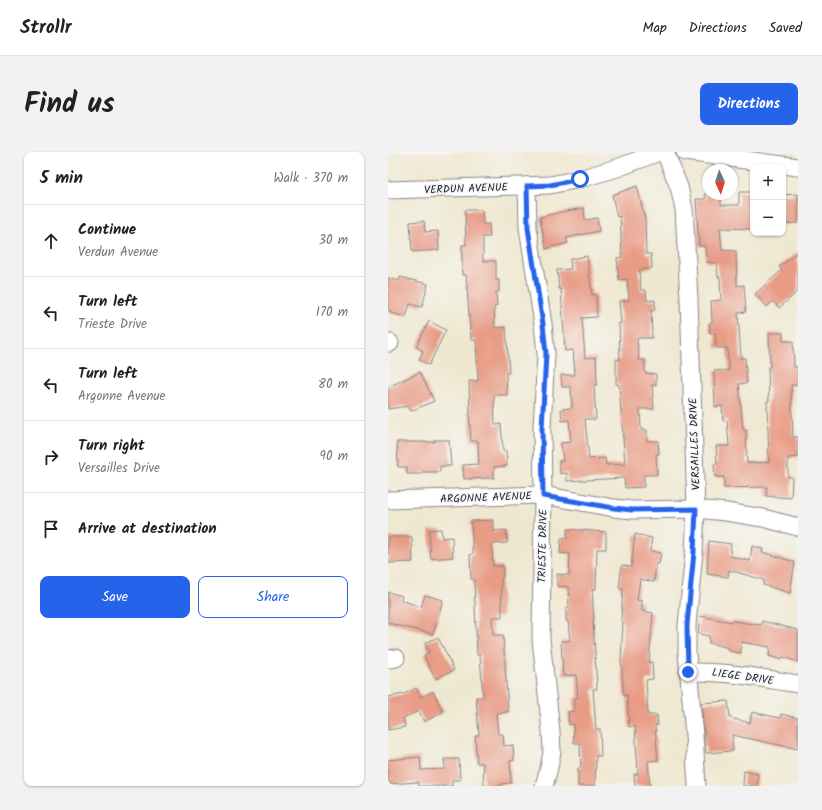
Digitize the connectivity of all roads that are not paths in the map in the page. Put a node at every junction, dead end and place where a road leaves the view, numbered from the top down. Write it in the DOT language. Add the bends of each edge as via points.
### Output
graph roads {
  1 [pos="659,152"];
  2 [pos="665,152"];
  3 [pos="685,152"];
  4 [pos="798,167"];
  5 [pos="527,186"];
  6 [pos="388,190"];
  7 [pos="543,496"];
  8 [pos="388,500"];
  9 [pos="696,509"];
  10 [pos="798,527"];
  11 [pos="688,672"];
  12 [pos="798,684"];
  13 [pos="544,786"];
  14 [pos="697,786"];
  1 -- 5 [label="street, VERDUN AVENUE" via="580,179 550,185"];
  2 -- 9 [label="street, VERSAILLES DRIVE" via="679,187 685,223"];
  3 -- 4 [label="street"];
  5 -- 6 [label="street, VERDUN AVENUE"];
  5 -- 7 [label="street, TRIESTE DRIVE" via="528,228 546,354 542,428"];
  7 -- 8 [label="street, ARGONNE AVENUE"];
  7 -- 9 [label="street, ARGONNE AVENUE" via="632,510"];
  7 -- 13 [label="street, TRIESTE DRIVE" via="541,639 552,752"];
  9 -- 10 [label="street, ARGONNE AVENUE" via="763,518"];
  9 -- 11 [label="street, VERSAILLES DRIVE" via="687,625"];
  11 -- 12 [label="street, LIEGE DRIVE" via="734,674"];
  11 -- 14 [label="street, VERSAILLES DRIVE"];
}
